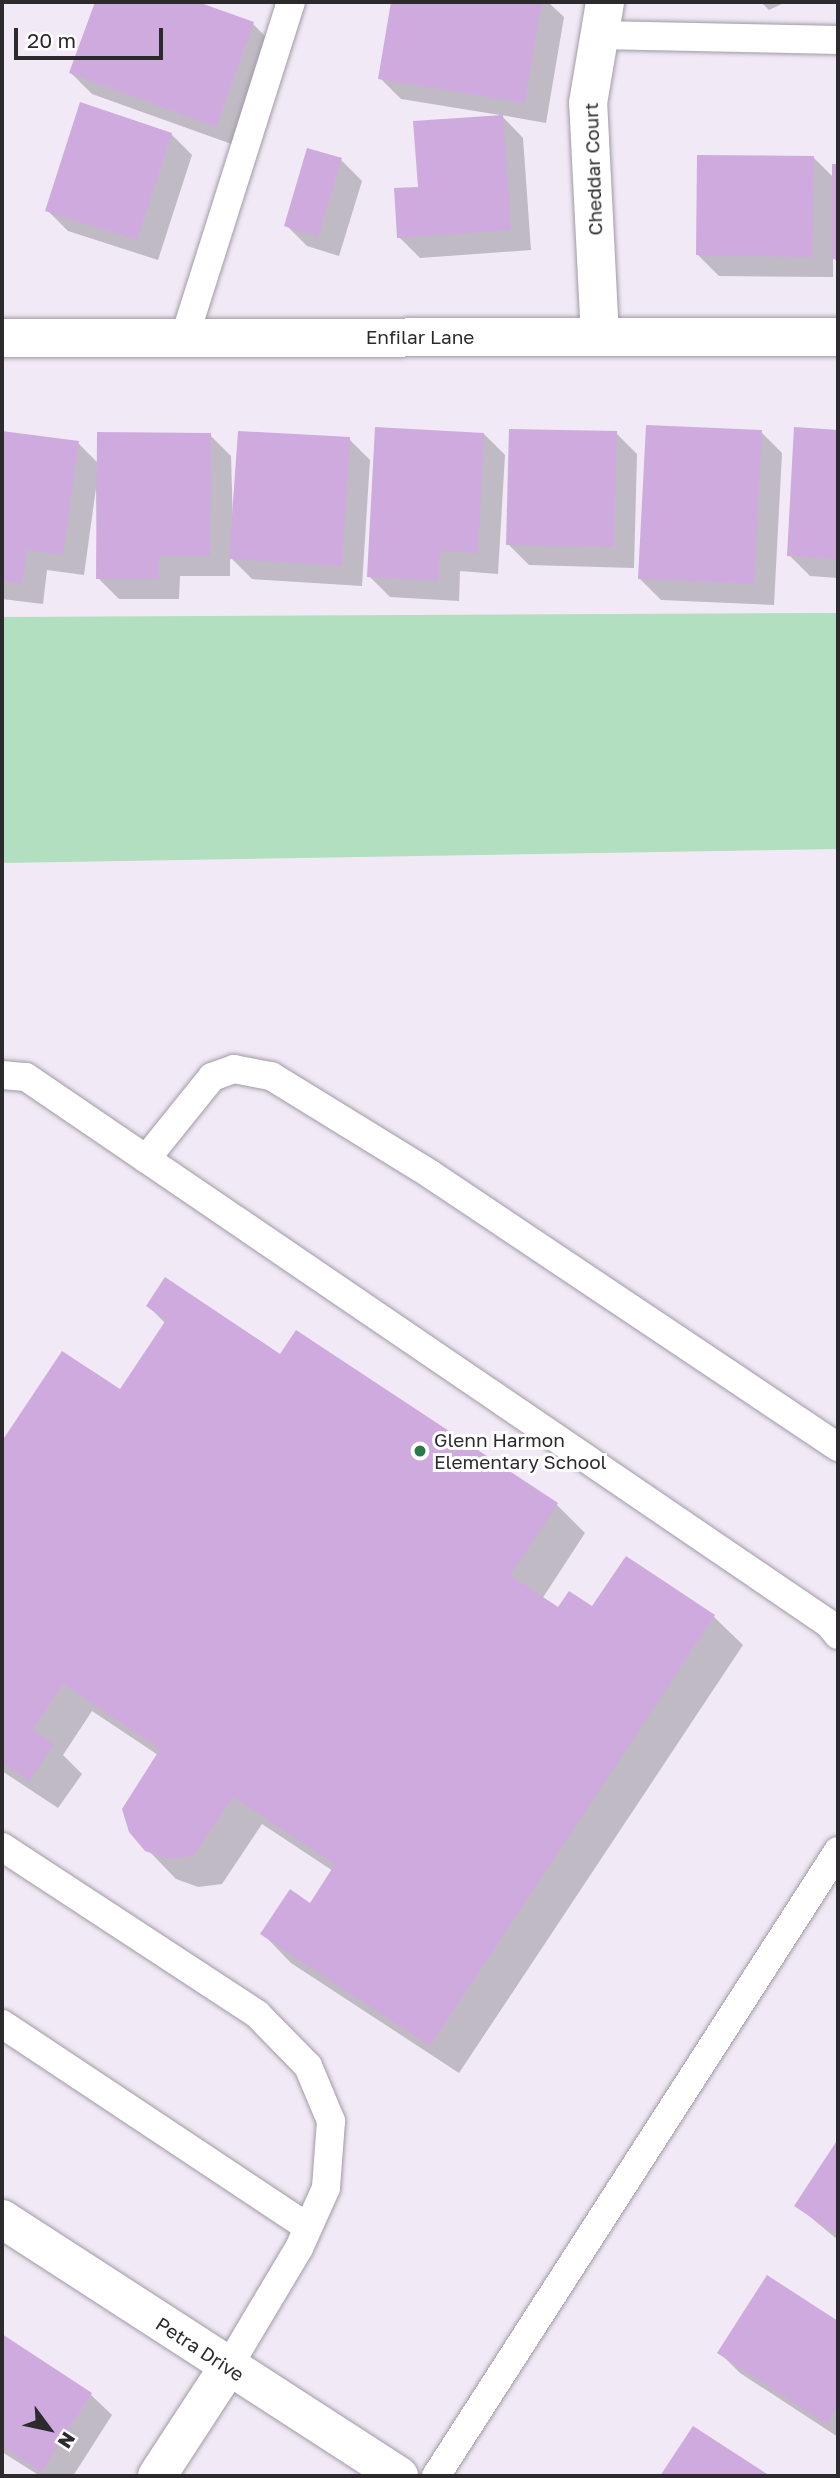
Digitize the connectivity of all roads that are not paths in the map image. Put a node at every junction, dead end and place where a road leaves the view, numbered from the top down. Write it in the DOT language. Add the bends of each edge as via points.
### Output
graph roads {
  1 [pos="291,2"];
  2 [pos="602,19"];
  3 [pos="838,40"];
  4 [pos="185,336"];
  5 [pos="600,337"];
  6 [pos="838,337"];
  7 [pos="2,338"];
  8 [pos="2,1075"];
  9 [pos="146,1159"];
  10 [pos="838,1447"];
  11 [pos="835,1624"];
  12 [pos="2,1847"];
  13 [pos="838,1851"];
  14 [pos="2,2024"];
  15 [pos="2,2219"];
  16 [pos="308,2227"];
  17 [pos="228,2367"];
  18 [pos="158,2476"];
  19 [pos="399,2476"];
  20 [pos="436,2476"];
  1 -- 4 [label="lane"];
  2 -- 3 [label="lane"];
  2 -- 5 [label="street, Cheddar Court" via="588,103"];
  4 -- 5 [label="street, Enfilar Lane"];
  4 -- 7 [label="street, Enfilar Lane"];
  5 -- 6 [label="street, Enfilar Lane"];
  8 -- 9 [label="lane" via="26,1077"];
  9 -- 10 [label="lane" via="212,1077 234,1069 271,1076 420,1167"];
  9 -- 11 [label="lane"];
  12 -- 16 [label="lane" via="257,2014 308,2066 331,2120 326,2188"];
  13 -- 20 [label="lane"];
  14 -- 16 [label="lane"];
  15 -- 17 [label="street, Petra Drive"];
  16 -- 17 [label="lane"];
  17 -- 18 [label="street"];
  17 -- 19 [label="street, Petra Drive"];
}
